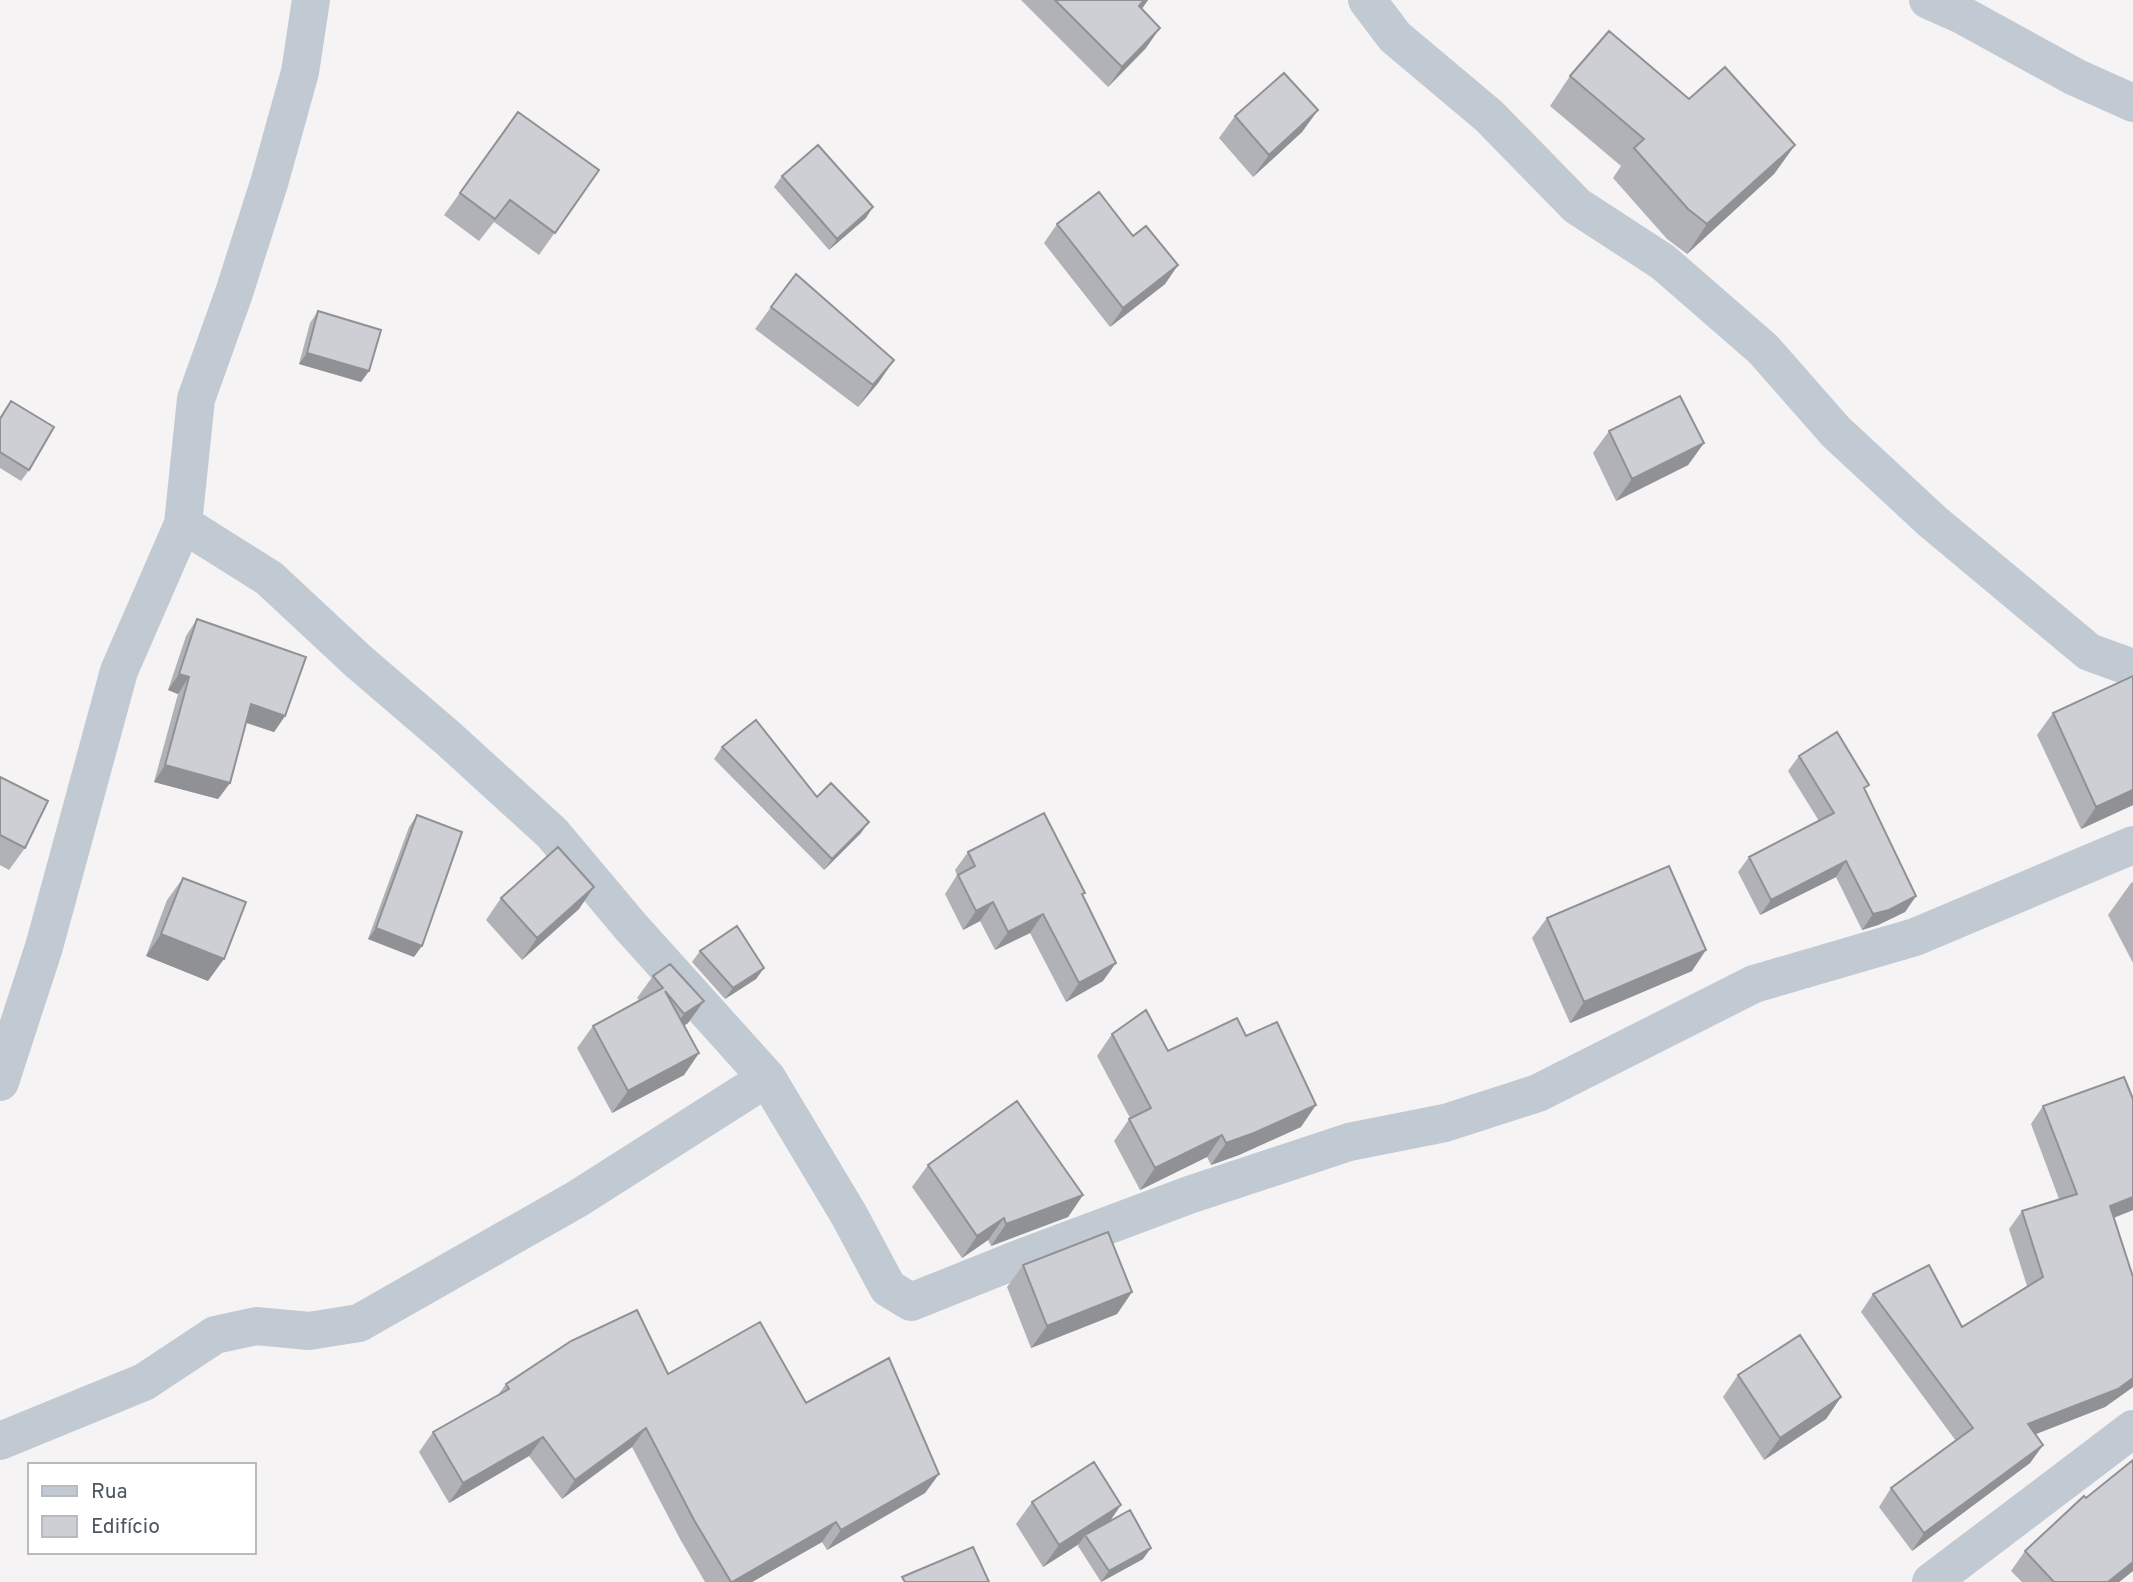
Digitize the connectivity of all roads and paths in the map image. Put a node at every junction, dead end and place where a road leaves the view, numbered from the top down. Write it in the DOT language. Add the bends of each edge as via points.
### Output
graph roads {
  1 [pos="311,0"];
  2 [pos="1367,0"];
  3 [pos="1928,0"];
  4 [pos="2133,103"];
  5 [pos="183,524"];
  6 [pos="2133,668"];
  7 [pos="2133,845"];
  8 [pos="768,1078"];
  9 [pos="0,1082"];
  10 [pos="2133,1429"];
  11 [pos="0,1441"];
  12 [pos="1931,1582"];
  1 -- 5 [label="street" via="300,72 270,180 196,399"];
  2 -- 6 [label="street" via="1395,37 1489,116 1577,205 1663,262 1763,349 1836,432 1933,522 2089,652"];
  3 -- 4 [label="street"];
  5 -- 8 [label="street" via="269,578 552,833"];
  5 -- 9 [label="street" via="119,671 44,947"];
  7 -- 8 [label="street" via="1915,937 1754,984 1538,1093 1445,1122 1349,1142 1189,1195 911,1303 888,1288"];
  8 -- 11 [label="street" via="577,1199 359,1323 309,1331 256,1326 215,1335 144,1382"];
  10 -- 12 [label="street"];
}
